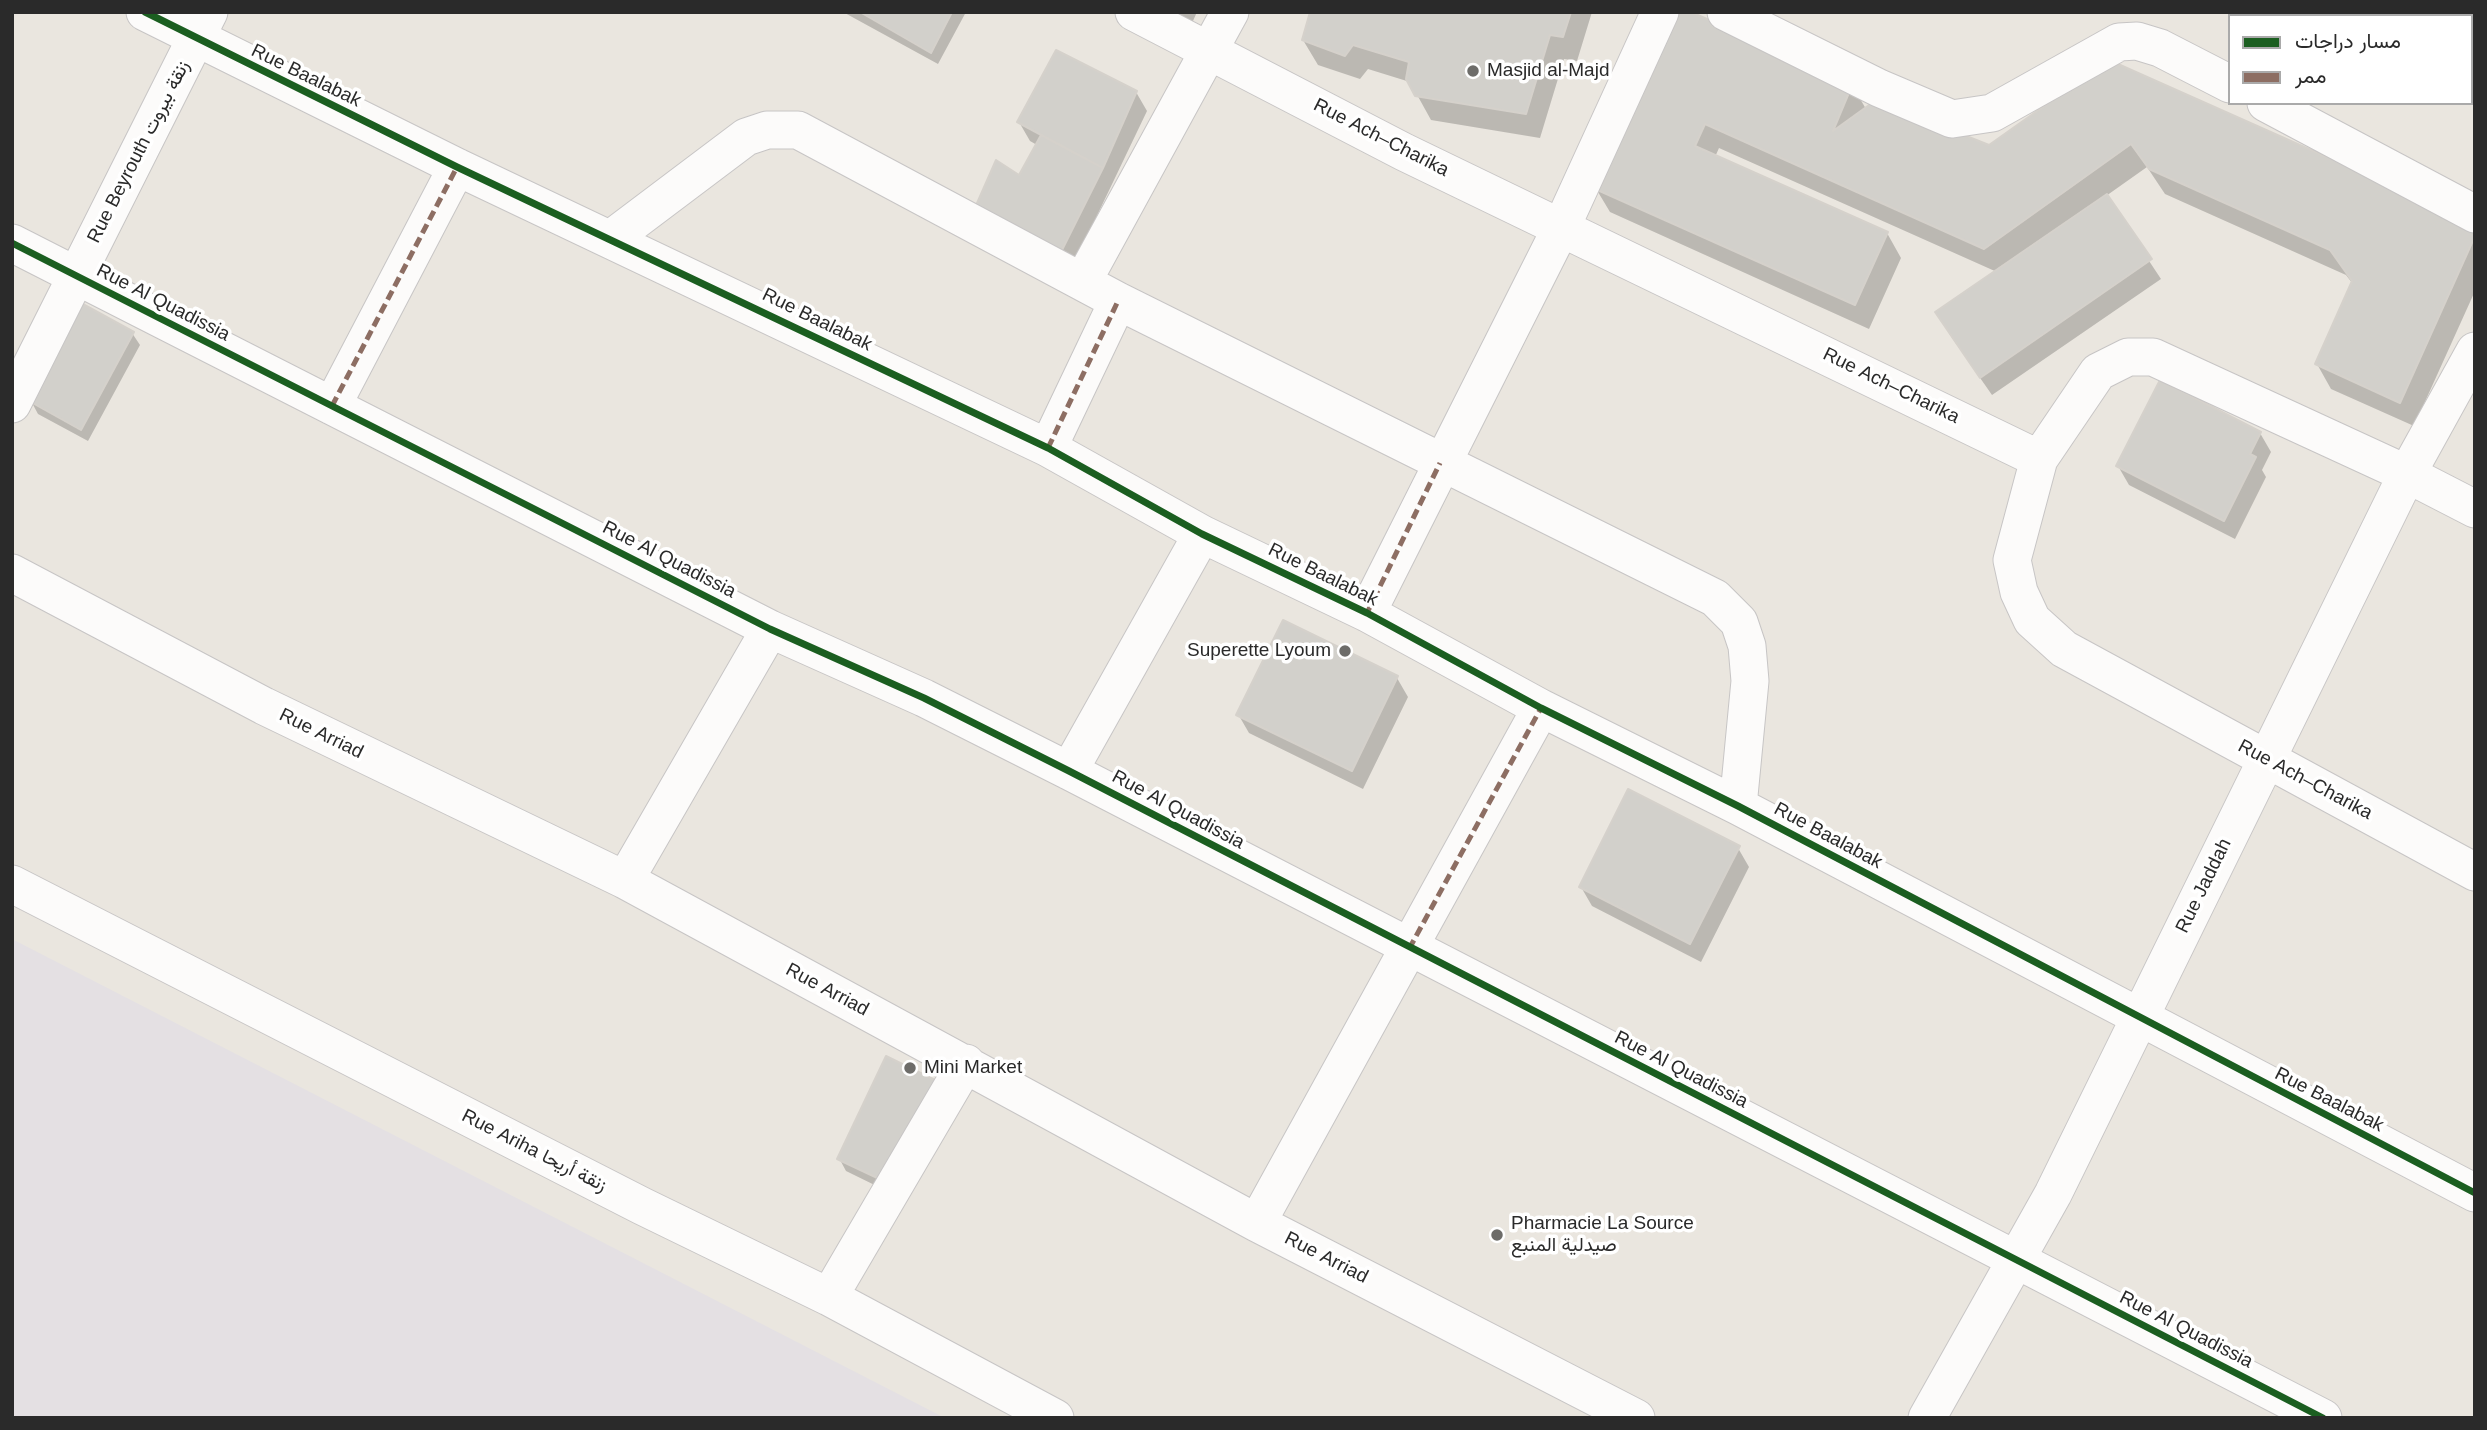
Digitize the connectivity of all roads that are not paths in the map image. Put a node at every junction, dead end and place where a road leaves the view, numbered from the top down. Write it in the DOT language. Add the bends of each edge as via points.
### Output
graph roads {
  1 [pos="145,12"];
  2 [pos="1134,12"];
  3 [pos="1230,12"];
  4 [pos="1660,12"];
  5 [pos="1726,12"];
  6 [pos="202,26"];
  7 [pos="1210,51"];
  8 [pos="2228,83"];
  9 [pos="2270,105"];
  10 [pos="457,167"];
  11 [pos="2475,214"];
  12 [pos="1562,226"];
  13 [pos="612,238"];
  14 [pos="12,243"];
  15 [pos="76,277"];
  16 [pos="1083,281"];
  17 [pos="1118,300"];
  18 [pos="2475,351"];
  19 [pos="12,404"];
  20 [pos="332,406"];
  21 [pos="1048,448"];
  22 [pos="2039,459"];
  23 [pos="1440,463"];
  24 [pos="2407,474"];
  25 [pos="2475,509"];
  26 [pos="1202,534"];
  27 [pos="12,573"];
  28 [pos="1367,613"];
  29 [pos="770,629"];
  30 [pos="1542,708"];
  31 [pos="2267,760"];
  32 [pos="1069,771"];
  33 [pos="1738,806"];
  34 [pos="2475,872"];
  35 [pos="625,880"];
  36 [pos="12,884"];
  37 [pos="1409,948"];
  38 [pos="2139,1019"];
  39 [pos="966,1063"];
  40 [pos="2475,1194"];
  41 [pos="1257,1223"];
  42 [pos="2015,1259"];
  43 [pos="829,1297"];
  44 [pos="1055,1418"];
  45 [pos="1636,1418"];
  46 [pos="1927,1418"];
  47 [pos="2323,1418"];
  1 -- 6 [label="street, Rue Baalabak"];
  2 -- 7 [label="street, Rue Ach–Charika"];
  3 -- 7 [label="street"];
  4 -- 12 [label="street"];
  5 -- 8 [label="street" via="1952,119 1992,113 2119,41 2160,48"];
  6 -- 10 [label="street, Rue Baalabak"];
  6 -- 15 [label="street, Rue Beyrouth زنقة بيروت"];
  7 -- 12 [label="street, Rue Ach–Charika" via="1404,152"];
  7 -- 16 [label="street"];
  9 -- 11 [label="street"];
  10 -- 13 [label="street, Rue Baalabak"];
  10 -- 20 [label="street"];
  12 -- 22 [label="street, Rue Ach–Charika"];
  12 -- 23 [label="street"];
  13 -- 16 [label="street" via="746,137 785,128 835,148"];
  13 -- 21 [label="street, Rue Baalabak"];
  14 -- 15 [label="street, Rue Al Quadissia"];
  15 -- 19 [label="street, Rue Beyrouth زنقة بيروت"];
  15 -- 20 [label="street, Rue Al Quadissia"];
  16 -- 17 [label="street"];
  17 -- 21 [label="street"];
  17 -- 23 [label="street"];
  18 -- 24 [label="street, Rue Jaddah"];
  20 -- 29 [label="street, Rue Al Quadissia"];
  21 -- 26 [label="street, Rue Baalabak"];
  22 -- 24 [label="street" via="2098,372 2128,357 2153,357"];
  22 -- 31 [label="street, Rue Ach–Charika" via="2012,560 2032,620 2064,649"];
  23 -- 28 [label="street"];
  23 -- 33 [label="street" via="1697,588 1730,610 1745,634 1750,681"];
  24 -- 25 [label="street"];
  24 -- 31 [label="street, Rue Jaddah"];
  26 -- 28 [label="street, Rue Baalabak"];
  26 -- 32 [label="street"];
  27 -- 35 [label="street, Rue Arriad" via="264,706"];
  28 -- 30 [label="street, Rue Baalabak"];
  29 -- 32 [label="street, Rue Al Quadissia" via="924,698"];
  29 -- 35 [label="street"];
  30 -- 33 [label="street, Rue Baalabak"];
  30 -- 37 [label="street"];
  31 -- 34 [label="street, Rue Ach–Charika"];
  31 -- 38 [label="street, Rue Jaddah"];
  32 -- 37 [label="street, Rue Al Quadissia"];
  33 -- 38 [label="street, Rue Baalabak"];
  35 -- 39 [label="street, Rue Arriad"];
  36 -- 43 [label="street, Rue Ariha زنقة أريحا"];
  37 -- 41 [label="street"];
  37 -- 42 [label="street, Rue Al Quadissia"];
  38 -- 40 [label="street, Rue Baalabak"];
  38 -- 42 [label="street, Rue Jaddah" via="2053,1194"];
  39 -- 41 [label="street, Rue Arriad"];
  39 -- 43 [label="street"];
  41 -- 45 [label="street, Rue Arriad"];
  42 -- 46 [label="street, Rue Jaddah"];
  42 -- 47 [label="street, Rue Al Quadissia"];
  43 -- 44 [label="street, Rue Ariha زنقة أريحا"];
}
